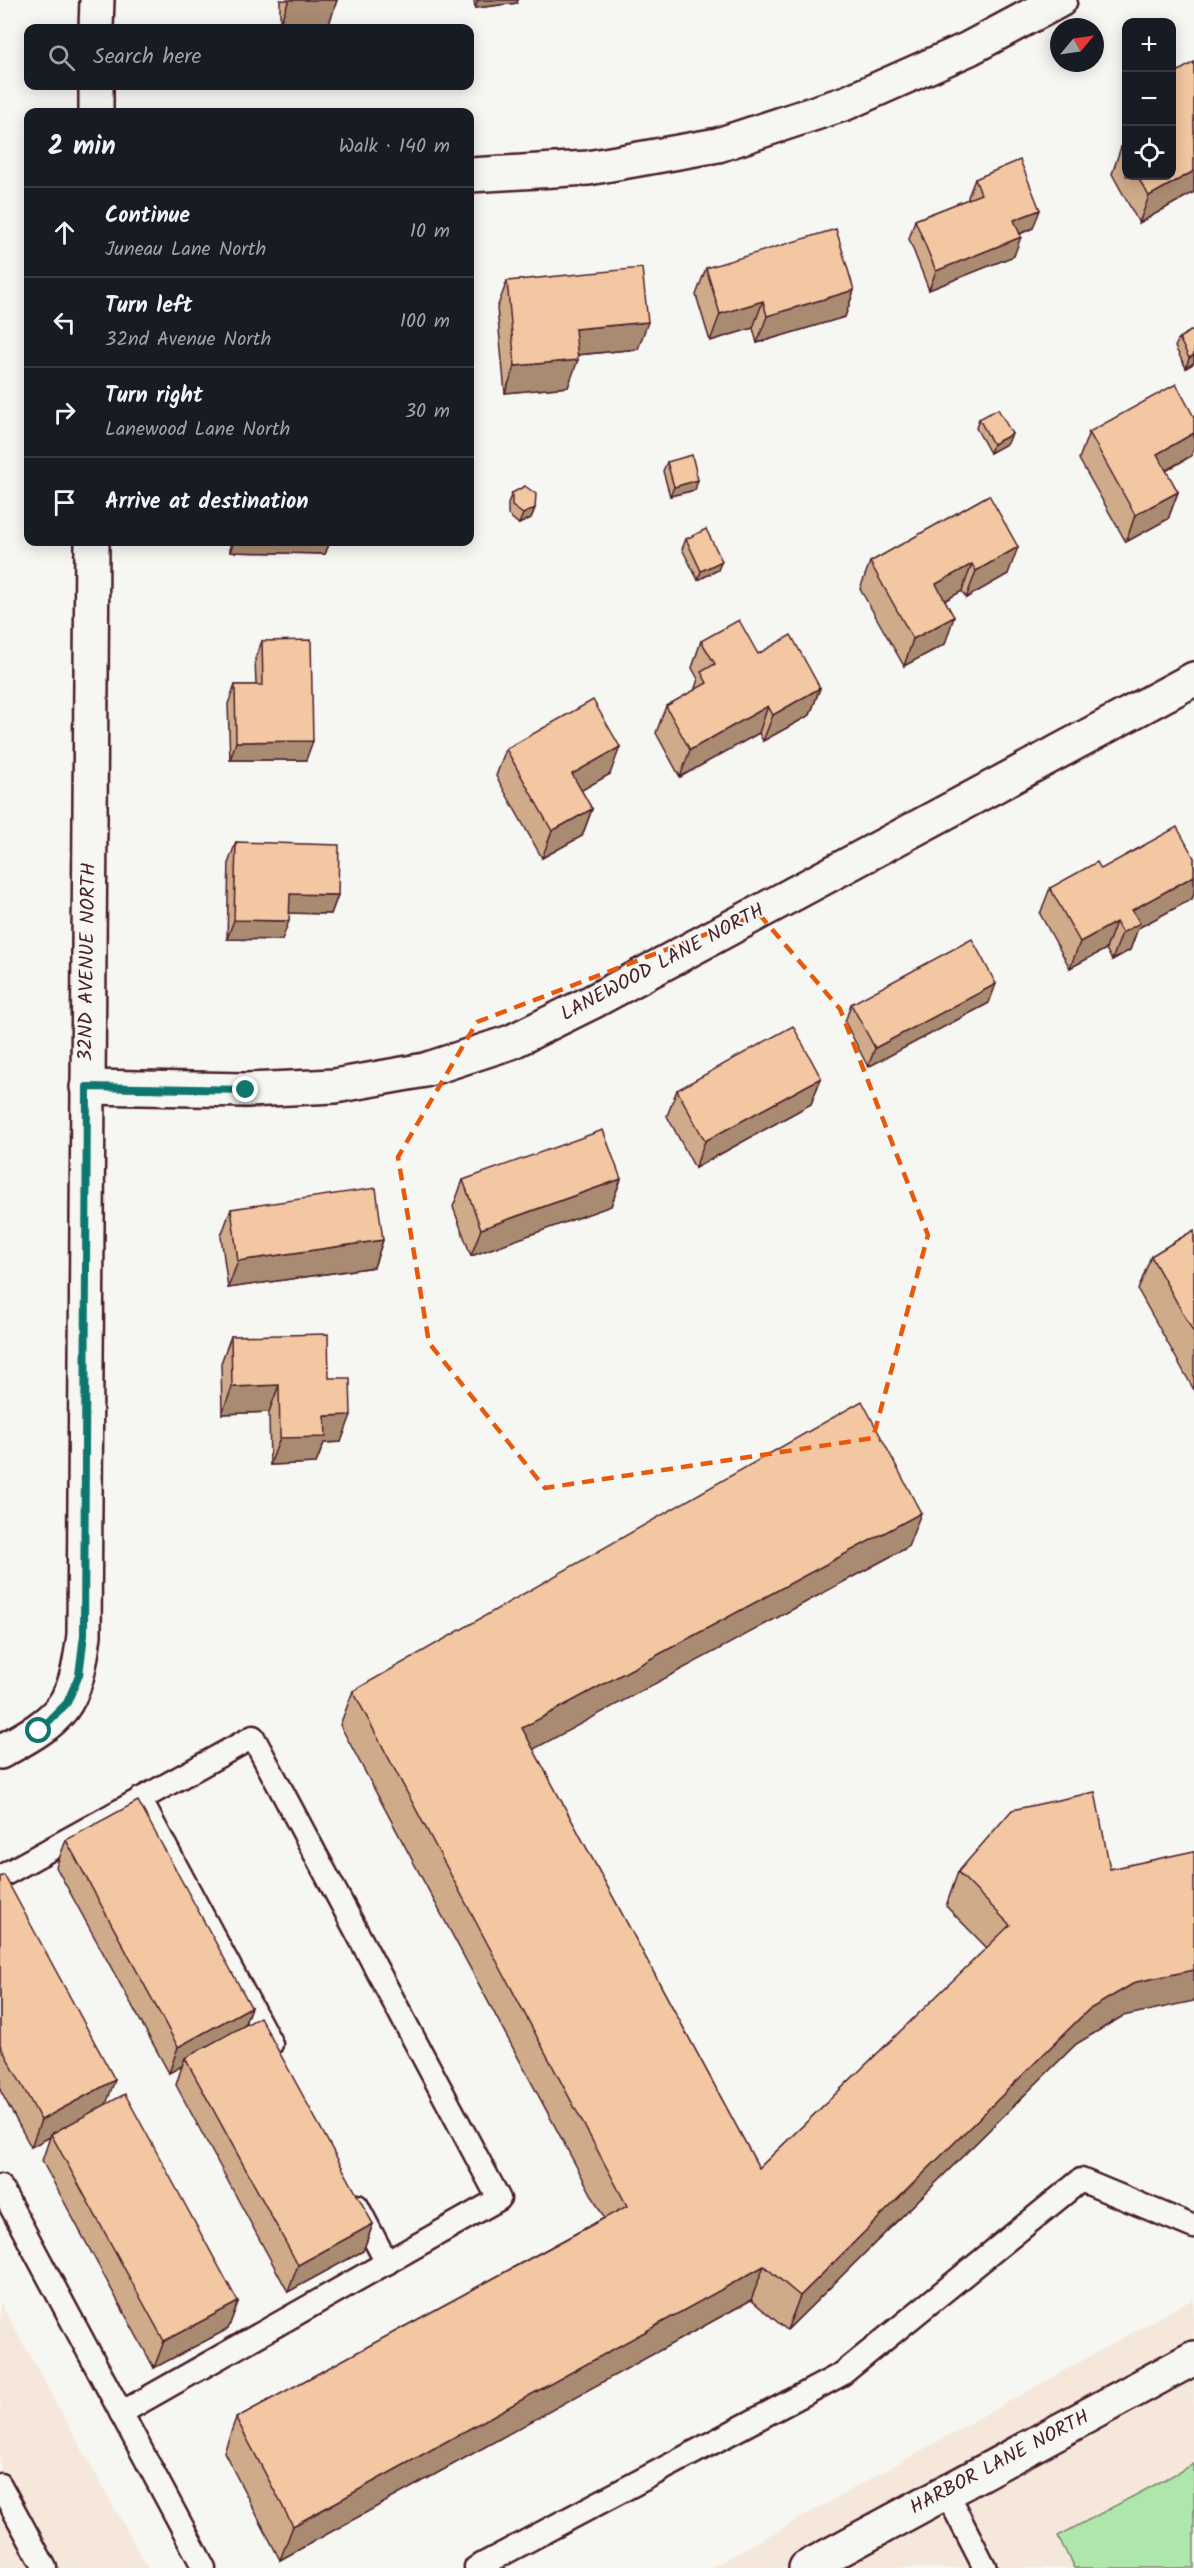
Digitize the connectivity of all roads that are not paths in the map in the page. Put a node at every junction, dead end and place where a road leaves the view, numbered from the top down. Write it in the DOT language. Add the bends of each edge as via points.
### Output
graph roads {
  1 [pos="97,0"];
  2 [pos="1060,0"];
  3 [pos="96,24"];
  4 [pos="96,90"];
  5 [pos="96,108"];
  6 [pos="474,175"];
  7 [pos="92,546"];
  8 [pos="1194,679"];
  9 [pos="87,1087"];
  10 [pos="0,1752"];
  11 [pos="141,1799"];
  12 [pos="0,1877"];
  13 [pos="280,2063"];
  14 [pos="0,2187"];
  15 [pos="348,2189"];
  16 [pos="1194,2227"];
  17 [pos="387,2263"];
  18 [pos="1194,2358"];
  19 [pos="121,2413"];
  20 [pos="0,2485"];
  21 [pos="946,2492"];
  22 [pos="45,2568"];
  23 [pos="204,2568"];
  24 [pos="476,2568"];
  25 [pos="806,2568"];
  26 [pos="985,2568"];
  1 -- 3 [label="street"];
  2 -- 6 [label="street" via="968,48 846,103 718,145 588,168"];
  4 -- 5 [label="street"];
  7 -- 9 [label="street, 32ND AVENUE NORTH"];
  8 -- 9 [label="street, LANEWOOD LANE NORTH" via="511,1042 425,1070 335,1086 246,1090"];
  9 -- 10 [label="street, 32ND AVENUE NORTH" via="84,1635 79,1675 67,1703 39,1731"];
  11 -- 12 [label="lane"];
  11 -- 13 [label="lane"];
  11 -- 17 [label="lane" via="254,1737 293,1810 499,2199"];
  14 -- 19 [label="lane"];
  15 -- 17 [label="lane"];
  16 -- 24 [label="lane" via="1081,2180 842,2374"];
  17 -- 19 [label="lane"];
  18 -- 21 [label="street, HARBOR LANE NORTH"];
  19 -- 23 [label="lane"];
  20 -- 22 [label="lane"];
  21 -- 25 [label="street, HARBOR LANE NORTH"];
  21 -- 26 [label="lane"];
}
